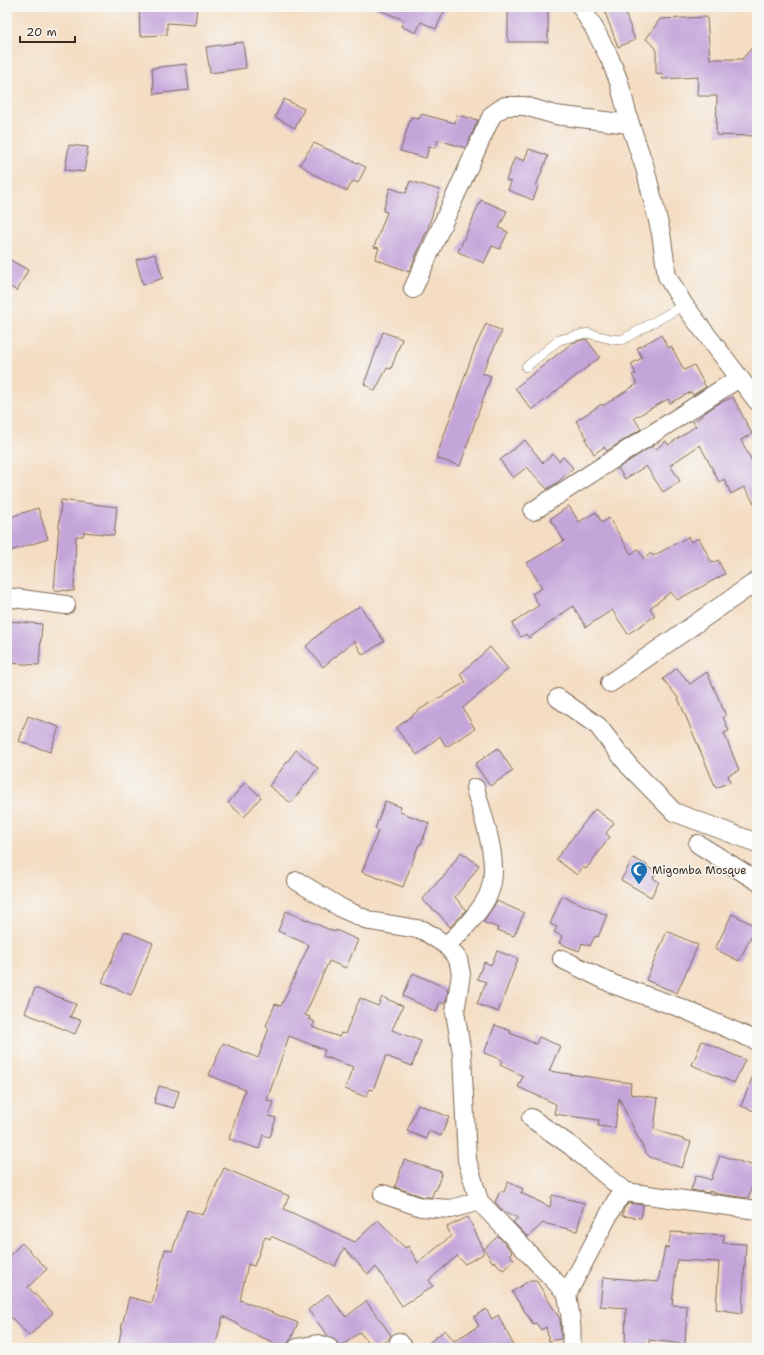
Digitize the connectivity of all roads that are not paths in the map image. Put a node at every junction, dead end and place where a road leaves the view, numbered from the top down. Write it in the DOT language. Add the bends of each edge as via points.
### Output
graph roads {
  1 [pos="581,7"];
  2 [pos="630,124"];
  3 [pos="413,289"];
  4 [pos="684,305"];
  5 [pos="526,367"];
  6 [pos="739,378"];
  7 [pos="757,401"];
  8 [pos="533,511"];
  9 [pos="757,581"];
  10 [pos="7,597"];
  11 [pos="66,605"];
  12 [pos="610,683"];
  13 [pos="558,698"];
  14 [pos="475,788"];
  15 [pos="757,843"];
  16 [pos="698,844"];
  17 [pos="297,881"];
  18 [pos="757,881"];
  19 [pos="446,945"];
  20 [pos="562,959"];
  21 [pos="757,1041"];
  22 [pos="531,1118"];
  23 [pos="626,1192"];
  24 [pos="383,1194"];
  25 [pos="479,1201"];
  26 [pos="757,1210"];
  27 [pos="567,1294"];
  28 [pos="297,1348"];
  29 [pos="329,1348"];
  30 [pos="571,1348"];
  1 -- 2 [label="street" via="610,59"];
  2 -- 3 [label="street" via="555,115 525,106 505,106 492,115"];
  2 -- 4 [label="street" via="645,168 668,276"];
  4 -- 5 [label="lane" via="622,340 587,333 559,340"];
  4 -- 6 [label="street"];
  6 -- 7 [label="street"];
  6 -- 8 [label="street"];
  9 -- 12 [label="street"];
  10 -- 11 [label="street"];
  13 -- 15 [label="street" via="598,726 629,766 674,812"];
  14 -- 19 [label="street" via="491,851 493,876 490,892 479,910"];
  16 -- 18 [label="street"];
  17 -- 19 [label="street" via="342,909 370,921 423,930"];
  19 -- 25 [label="street" via="458,959 461,974 455,1012 462,1054 468,1160"];
  20 -- 21 [label="street" via="615,985 681,1008"];
  22 -- 23 [label="street" via="571,1146"];
  23 -- 26 [label="street"];
  23 -- 27 [label="street" via="616,1201"];
  24 -- 25 [label="street" via="421,1207 451,1209"];
  25 -- 27 [label="street"];
  27 -- 30 [label="street"];
  28 -- 29 [label="street" via="318,1344"];
}
